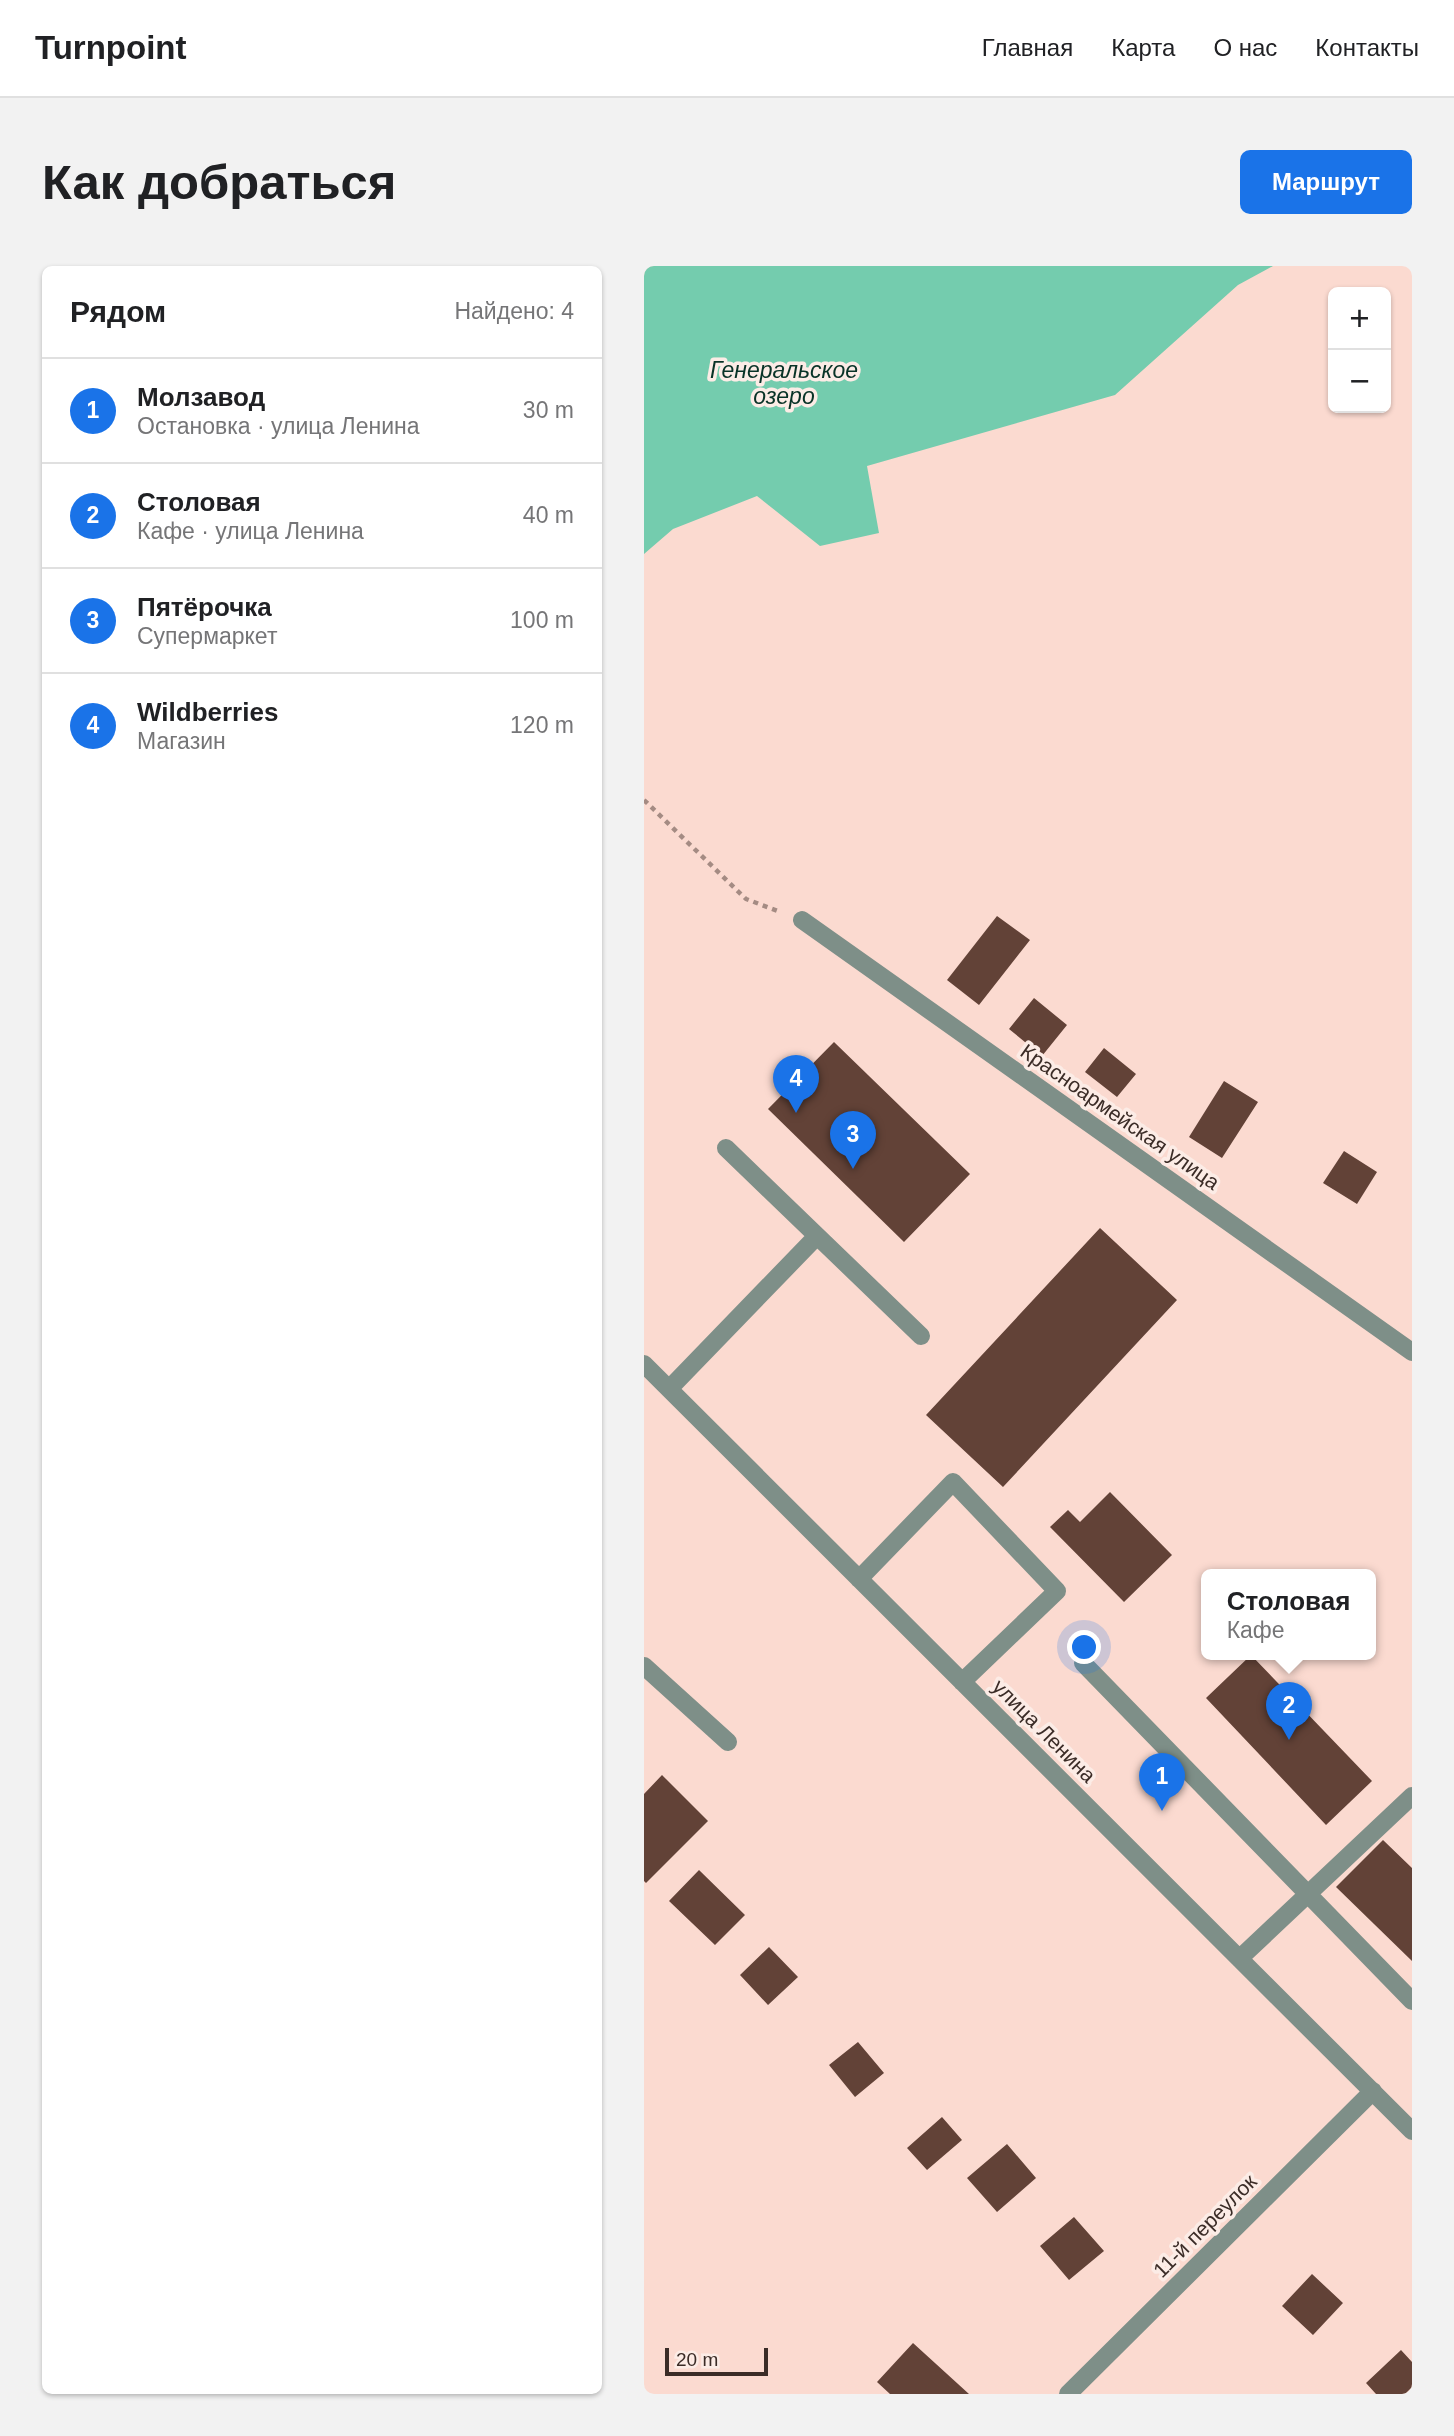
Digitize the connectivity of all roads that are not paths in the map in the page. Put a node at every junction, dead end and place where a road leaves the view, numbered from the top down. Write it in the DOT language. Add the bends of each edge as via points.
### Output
graph roads {
  1 [pos="802,920"];
  2 [pos="726,1148"];
  3 [pos="817,1236"];
  4 [pos="921,1336"];
  5 [pos="1412,1352"];
  6 [pos="644,1364"];
  7 [pos="669,1389"];
  8 [pos="859,1579"];
  9 [pos="1083,1663"];
  10 [pos="644,1666"];
  11 [pos="962,1682"];
  12 [pos="728,1742"];
  13 [pos="1412,1796"];
  14 [pos="1308,1894"];
  15 [pos="1240,1958"];
  16 [pos="1412,2001"];
  17 [pos="1373,2091"];
  18 [pos="1412,2131"];
  19 [pos="1068,2394"];
  1 -- 5 [label="street, Красноармейская улица"];
  2 -- 3 [label="street"];
  3 -- 4 [label="street"];
  3 -- 7 [label="street"];
  6 -- 7 [label="street, улица Ленина"];
  7 -- 8 [label="street, улица Ленина"];
  8 -- 11 [label="street, улица Ленина"];
  8 -- 11 [label="street" via="953,1482 1057,1591"];
  9 -- 14 [label="street"];
  10 -- 12 [label="street"];
  11 -- 15 [label="street, улица Ленина"];
  13 -- 14 [label="street"];
  14 -- 15 [label="street"];
  14 -- 16 [label="street"];
  15 -- 17 [label="street, улица Ленина"];
  17 -- 18 [label="street, улица Ленина"];
  17 -- 19 [label="street, 11-й переулок"];
}
